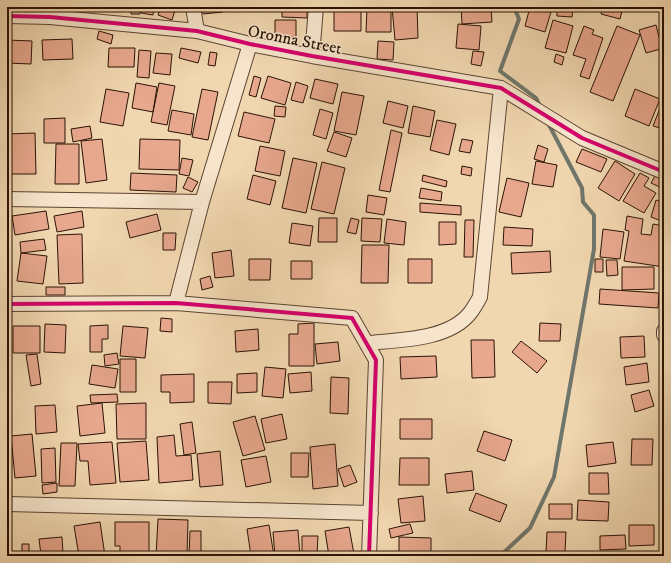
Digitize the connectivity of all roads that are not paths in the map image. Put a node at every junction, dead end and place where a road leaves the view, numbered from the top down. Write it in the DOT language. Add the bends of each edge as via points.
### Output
graph roads {
  1 [pos="193,7"];
  2 [pos="316,7"];
  3 [pos="49,12"];
  4 [pos="7,16"];
  5 [pos="196,31"];
  6 [pos="250,44"];
  7 [pos="312,56"];
  8 [pos="503,89"];
  9 [pos="664,172"];
  10 [pos="7,199"];
  11 [pos="202,202"];
  12 [pos="176,303"];
  13 [pos="7,304"];
  14 [pos="664,331"];
  15 [pos="664,335"];
  16 [pos="368,343"];
  17 [pos="7,504"];
  18 [pos="371,513"];
  19 [pos="369,556"];
  1 -- 5 [label="street"];
  2 -- 7 [label="street"];
  3 -- 4 [label="street, Oronna Street"];
  3 -- 5 [label="street, Oronna Street"];
  5 -- 6 [label="street, Oronna Street"];
  6 -- 7 [label="street, Oronna Street"];
  6 -- 11 [label="street"];
  7 -- 8 [label="street, Oronna Street"];
  8 -- 9 [label="street" via="582,138"];
  8 -- 16 [label="street" via="480,297 470,314 454,326 427,337"];
  10 -- 11 [label="street"];
  11 -- 12 [label="street"];
  12 -- 13 [label="street"];
  12 -- 16 [label="street" via="352,318"];
  14 -- 15 [label="street"];
  16 -- 18 [label="street" via="376,360"];
  17 -- 18 [label="street"];
  18 -- 19 [label="street"];
}
